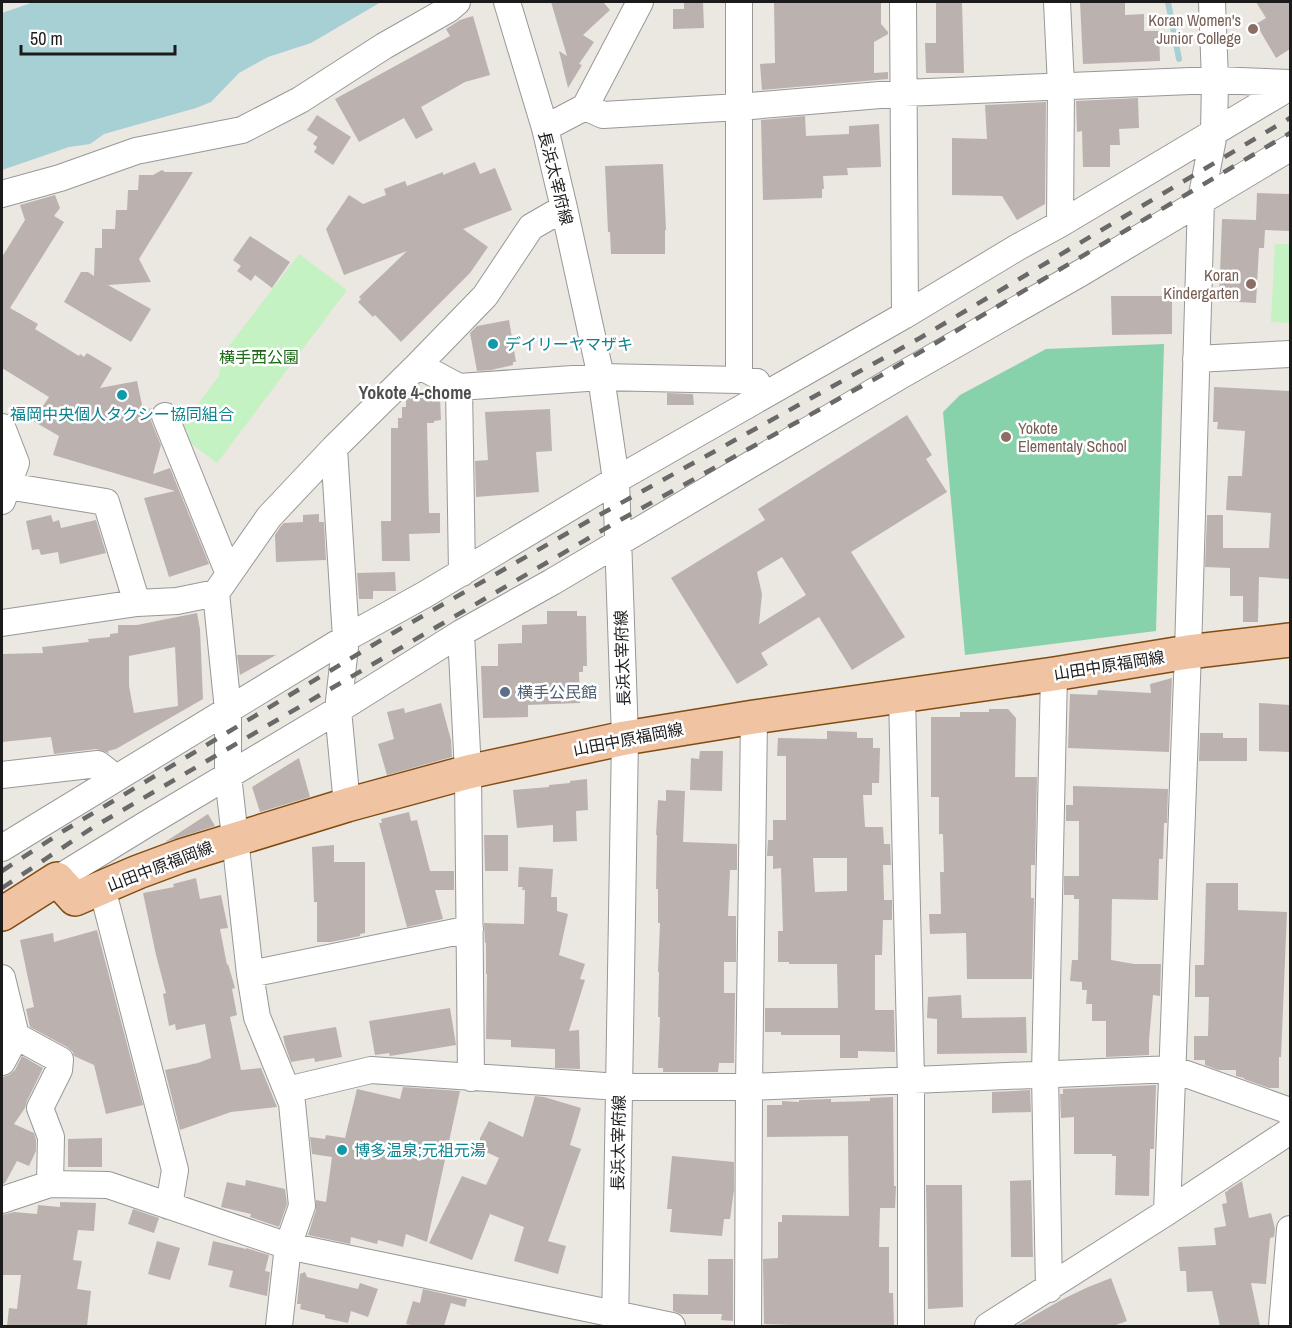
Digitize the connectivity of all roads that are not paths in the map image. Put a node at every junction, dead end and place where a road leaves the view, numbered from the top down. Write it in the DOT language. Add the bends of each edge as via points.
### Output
graph roads {
  1 [pos="457,2"];
  2 [pos="507,2"];
  3 [pos="640,2"];
  4 [pos="739,2"];
  5 [pos="903,2"];
  6 [pos="1057,2"];
  7 [pos="1212,2"];
  8 [pos="1215,80"];
  9 [pos="1290,82"];
  10 [pos="1061,86"];
  11 [pos="1290,87"];
  12 [pos="904,93"];
  13 [pos="585,107"];
  14 [pos="739,107"];
  15 [pos="544,128"];
  16 [pos="1214,133"];
  17 [pos="1290,148"];
  18 [pos="2,194"];
  19 [pos="1201,200"];
  20 [pos="564,208"];
  21 [pos="1060,224"];
  22 [pos="905,315"];
  23 [pos="1290,354"];
  24 [pos="1196,359"];
  25 [pos="418,365"];
  26 [pos="601,377"];
  27 [pos="739,380"];
  28 [pos="783,385"];
  29 [pos="459,387"];
  30 [pos="165,417"];
  31 [pos="2,427"];
  32 [pos="334,448"];
  33 [pos="616,480"];
  34 [pos="4,493"];
  35 [pos="618,543"];
  36 [pos="462,573"];
  37 [pos="222,584"];
  38 [pos="137,603"];
  39 [pos="2,623"];
  40 [pos="461,633"];
  41 [pos="346,638"];
  42 [pos="1290,640"];
  43 [pos="1188,652"];
  44 [pos="1054,674"];
  45 [pos="902,695"];
  46 [pos="228,710"];
  47 [pos="338,710"];
  48 [pos="754,717"];
  49 [pos="626,738"];
  50 [pos="468,772"];
  51 [pos="2,775"];
  52 [pos="228,775"];
  53 [pos="116,778"];
  54 [pos="347,805"];
  55 [pos="234,839"];
  56 [pos="2,848"];
  57 [pos="57,879"];
  58 [pos="102,888"];
  59 [pos="2,914"];
  60 [pos="470,929"];
  61 [pos="250,974"];
  62 [pos="2,978"];
  63 [pos="16,1036"];
  64 [pos="2,1062"];
  65 [pos="1172,1069"];
  66 [pos="1045,1074"];
  67 [pos="471,1078"];
  68 [pos="911,1080"];
  69 [pos="619,1087"];
  70 [pos="749,1087"];
  71 [pos="288,1090"];
  72 [pos="1290,1114"];
  73 [pos="1290,1131"];
  74 [pos="50,1184"];
  75 [pos="2,1200"];
  76 [pos="169,1206"];
  77 [pos="1167,1212"];
  78 [pos="1290,1229"];
  79 [pos="288,1246"];
  80 [pos="1049,1289"];
  81 [pos="616,1320"];
  82 [pos="1283,1321"];
  83 [pos="279,1326"];
  84 [pos="672,1326"];
  85 [pos="748,1326"];
  86 [pos="911,1326"];
  87 [pos="988,1326"];
  1 -- 18 [label="street" via="300,100 242,130 136,151"];
  2 -- 15 [label="street, 長浜太宰府線"];
  3 -- 13 [label="street"];
  4 -- 14 [label="street"];
  5 -- 12 [label="street"];
  6 -- 10 [label="street"];
  7 -- 8 [label="street"];
  8 -- 9 [label="street"];
  8 -- 10 [label="street"];
  8 -- 16 [label="street"];
  10 -- 12 [label="street"];
  10 -- 21 [label="street"];
  11 -- 16 [label="street"];
  12 -- 14 [label="street"];
  12 -- 22 [label="street"];
  13 -- 14 [label="street" via="603,115"];
  13 -- 15 [label="street"];
  14 -- 27 [label="street"];
  15 -- 20 [label="street, 長浜太宰府線"];
  16 -- 19 [label="street"];
  16 -- 21 [label="street"];
  17 -- 19 [label="street"];
  19 -- 24 [label="street"];
  19 -- 35 [label="street"];
  20 -- 25 [label="street" via="531,227 485,296"];
  20 -- 26 [label="street, 長浜太宰府線"];
  21 -- 22 [label="street"];
  22 -- 28 [label="street"];
  23 -- 24 [label="street"];
  24 -- 43 [label="street"];
  25 -- 29 [label="street"];
  25 -- 32 [label="street"];
  26 -- 27 [label="street"];
  26 -- 29 [label="street"];
  26 -- 33 [label="street, 長浜太宰府線"];
  27 -- 28 [label="street"];
  28 -- 33 [label="street"];
  29 -- 36 [label="street"];
  30 -- 37 [label="street"];
  31 -- 34 [label="street" via="16,463"];
  32 -- 37 [label="street" via="269,517"];
  32 -- 41 [label="street"];
  33 -- 35 [label="street, 長浜太宰府線"];
  33 -- 36 [label="street"];
  34 -- 38 [label="street" via="106,502"];
  35 -- 40 [label="street"];
  35 -- 49 [label="street, 長浜太宰府線"];
  36 -- 41 [label="street"];
  37 -- 38 [label="street" via="177,601"];
  37 -- 46 [label="street"];
  38 -- 39 [label="street"];
  40 -- 47 [label="street"];
  40 -- 50 [label="street"];
  41 -- 46 [label="street"];
  41 -- 47 [label="street"];
  42 -- 43 [label="main road, 山田中原福岡線"];
  43 -- 44 [label="main road, 山田中原福岡線"];
  43 -- 65 [label="street"];
  44 -- 45 [label="main road, 山田中原福岡線"];
  44 -- 66 [label="street"];
  45 -- 48 [label="main road, 山田中原福岡線"];
  45 -- 68 [label="street"];
  46 -- 52 [label="street"];
  46 -- 53 [label="street"];
  47 -- 52 [label="street"];
  47 -- 54 [label="street"];
  48 -- 49 [label="main road, 山田中原福岡線"];
  48 -- 70 [label="street"];
  49 -- 50 [label="main road, 山田中原福岡線"];
  49 -- 69 [label="street, 長浜太宰府線"];
  50 -- 54 [label="main road, 山田中原福岡線"];
  50 -- 60 [label="street"];
  51 -- 53 [label="street" via="98,764"];
  52 -- 55 [label="street"];
  52 -- 57 [label="street"];
  53 -- 56 [label="street"];
  54 -- 55 [label="main road, 山田中原福岡線"];
  55 -- 58 [label="main road, 山田中原福岡線"];
  55 -- 61 [label="street"];
  57 -- 58 [label="main road, 山田中原福岡線" via="75,899"];
  57 -- 59 [label="main road"];
  58 -- 76 [label="street" via="175,1170"];
  60 -- 61 [label="street"];
  60 -- 67 [label="street"];
  61 -- 71 [label="street" via="257,1017"];
  62 -- 63 [label="street"];
  63 -- 64 [label="street"];
  63 -- 74 [label="street" via="60,1060 40,1108 51,1137"];
  65 -- 66 [label="street"];
  65 -- 72 [label="street"];
  65 -- 77 [label="street"];
  66 -- 68 [label="street"];
  66 -- 80 [label="street"];
  67 -- 69 [label="street"];
  67 -- 71 [label="street" via="371,1070"];
  68 -- 70 [label="street"];
  68 -- 86 [label="street"];
  69 -- 70 [label="street"];
  69 -- 81 [label="street, 長浜太宰府線"];
  70 -- 85 [label="street"];
  71 -- 79 [label="street" via="302,1206"];
  73 -- 77 [label="street"];
  74 -- 75 [label="street"];
  74 -- 76 [label="street" via="108,1185"];
  76 -- 79 [label="street"];
  77 -- 80 [label="street"];
  78 -- 82 [label="street"];
  79 -- 81 [label="street"];
  79 -- 83 [label="street"];
  80 -- 87 [label="street"];
  81 -- 84 [label="street"];
}
